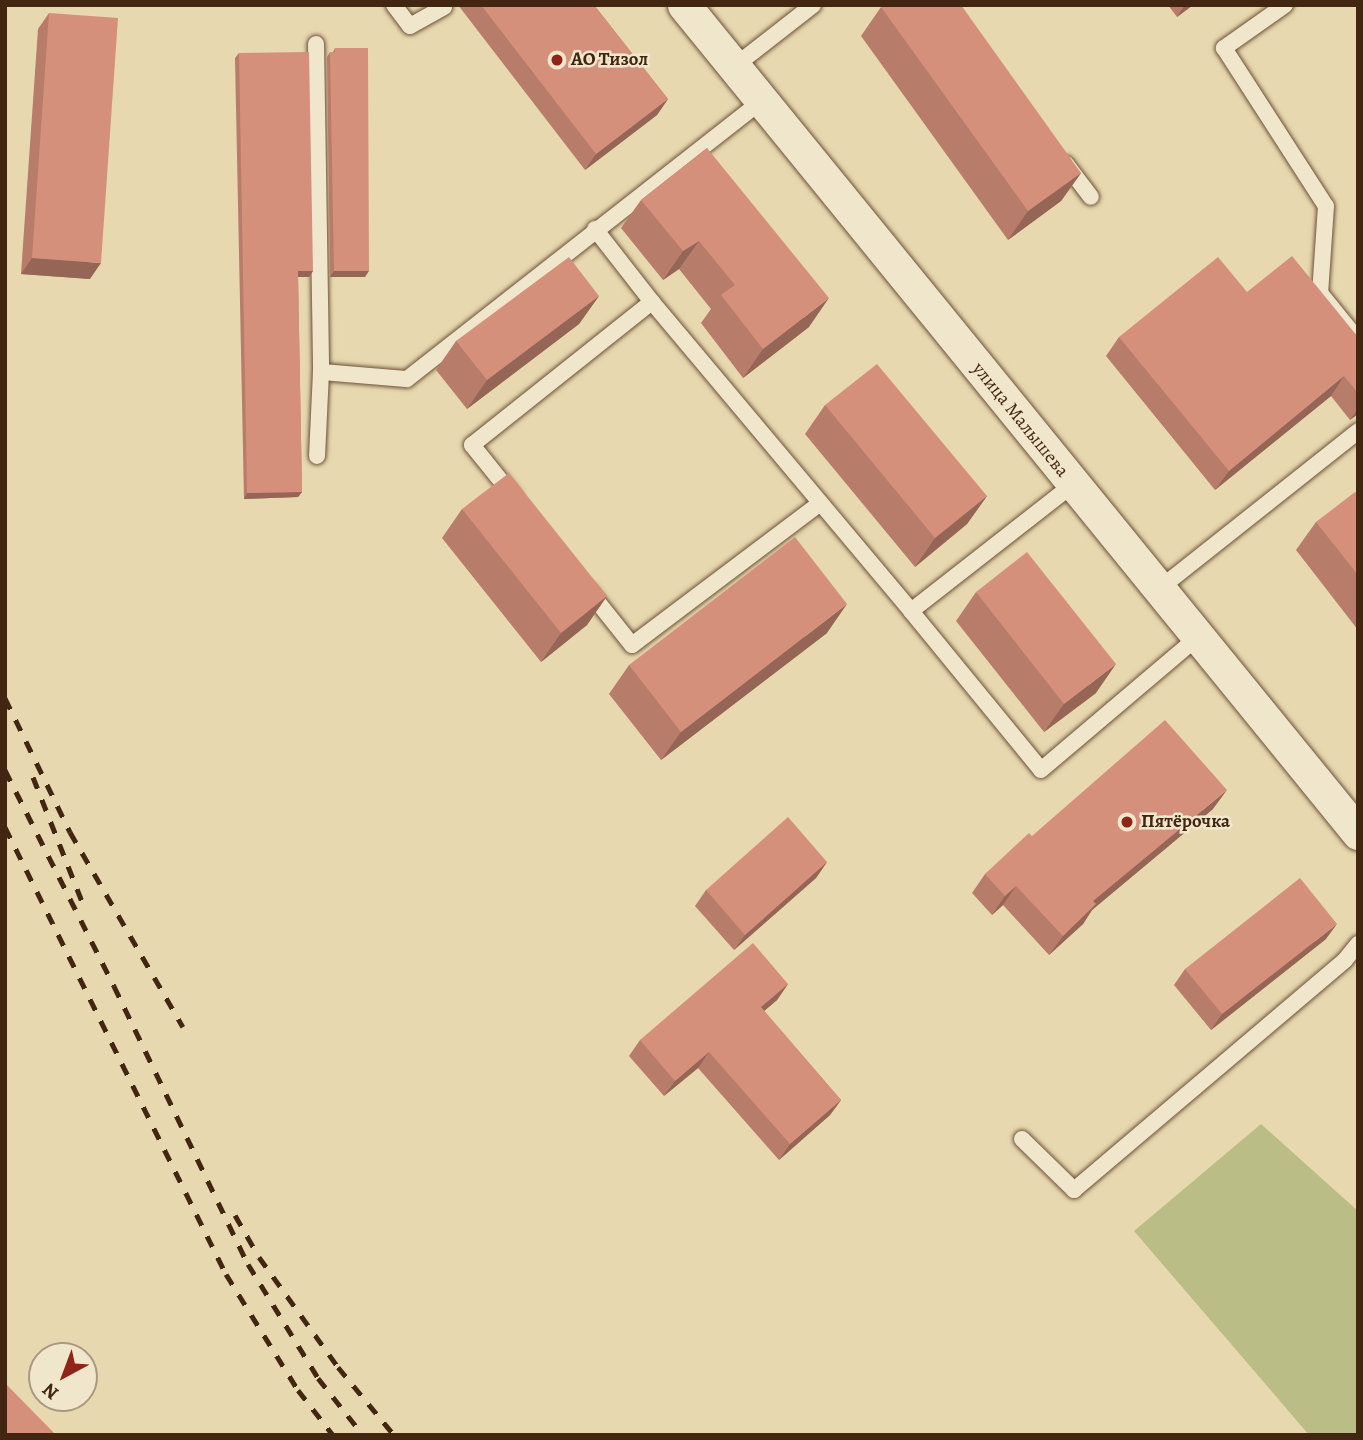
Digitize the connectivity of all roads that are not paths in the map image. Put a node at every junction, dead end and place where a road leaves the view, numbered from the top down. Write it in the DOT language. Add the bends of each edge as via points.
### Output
graph roads {
  1 [pos="394,5"];
  2 [pos="684,5"];
  3 [pos="813,5"];
  4 [pos="1285,5"];
  5 [pos="444,7"];
  6 [pos="316,44"];
  7 [pos="735,66"];
  8 [pos="762,101"];
  9 [pos="1059,154"];
  10 [pos="1091,197"];
  11 [pos="595,229"];
  12 [pos="652,302"];
  13 [pos="1358,340"];
  14 [pos="321,372"];
  15 [pos="1358,431"];
  16 [pos="317,456"];
  17 [pos="1072,485"];
  18 [pos="819,504"];
  19 [pos="523,508"];
  20 [pos="581,581"];
  21 [pos="1159,589"];
  22 [pos="911,611"];
  23 [pos="1198,637"];
  24 [pos="1358,833"];
  25 [pos="1358,944"];
  26 [pos="1022,1139"];
  1 -- 5 [label="lane" via="410,26"];
  2 -- 7 [label="street, улица Малышева"];
  3 -- 7 [label="lane"];
  4 -- 13 [label="lane" via="1224,48 1326,206 1320,293"];
  6 -- 14 [label="lane"];
  7 -- 8 [label="street, улица Малышева"];
  8 -- 11 [label="lane"];
  8 -- 17 [label="street, улица Малышева"];
  9 -- 10 [label="lane"];
  11 -- 12 [label="lane"];
  11 -- 14 [label="lane" via="407,379"];
  12 -- 18 [label="lane"];
  12 -- 19 [label="lane" via="472,444"];
  14 -- 16 [label="lane"];
  15 -- 21 [label="lane"];
  17 -- 21 [label="street, улица Малышева"];
  17 -- 22 [label="lane"];
  18 -- 20 [label="lane" via="632,645"];
  18 -- 22 [label="lane"];
  21 -- 23 [label="street, улица Малышева"];
  22 -- 23 [label="lane" via="1041,770"];
  23 -- 24 [label="street, улица Малышева"];
  25 -- 26 [label="lane" via="1345,960 1074,1190"];
}
